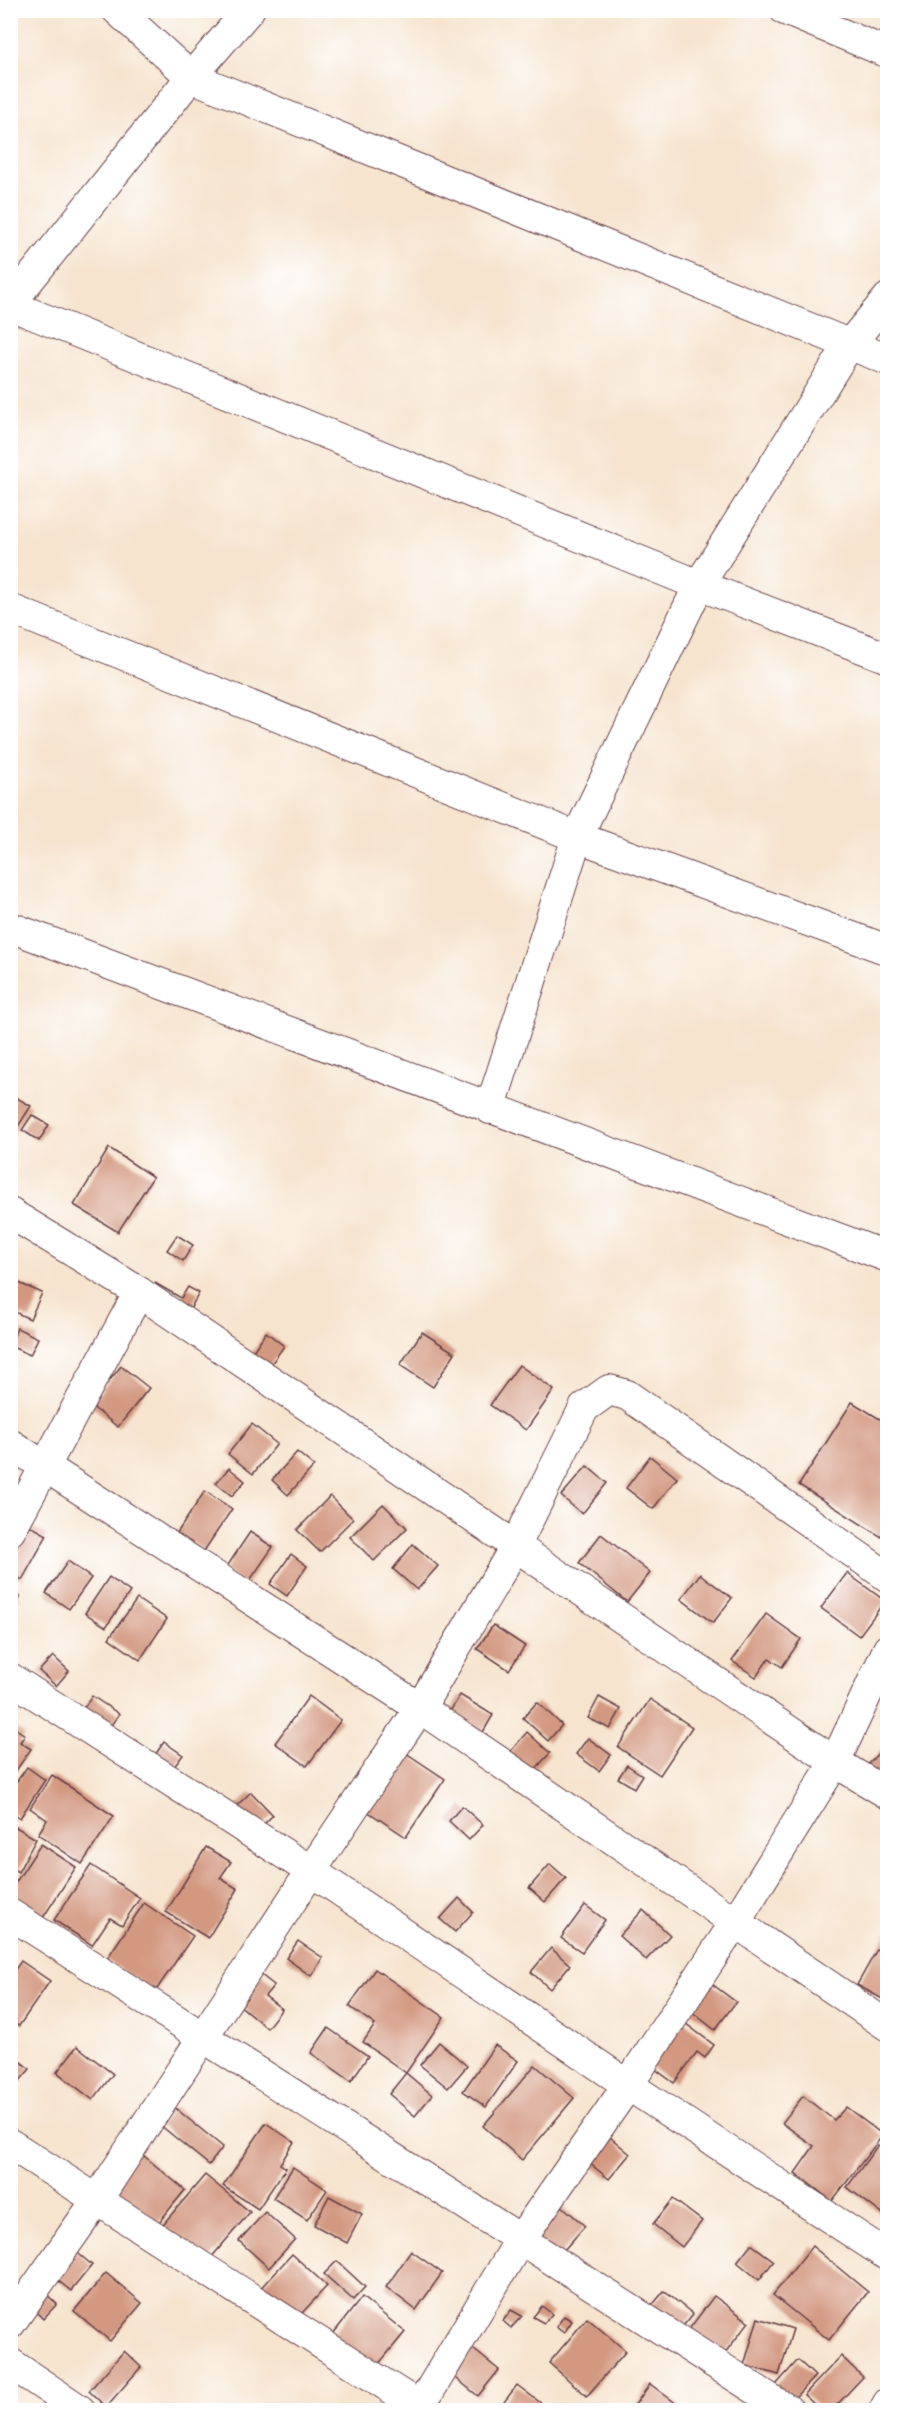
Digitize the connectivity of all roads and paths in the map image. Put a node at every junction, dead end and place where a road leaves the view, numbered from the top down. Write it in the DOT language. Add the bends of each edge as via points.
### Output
graph roads {
  1 [pos="117,10"];
  2 [pos="249,10"];
  3 [pos="785,10"];
  4 [pos="888,53"];
  5 [pos="191,77"];
  6 [pos="888,298"];
  7 [pos="10,304"];
  8 [pos="849,345"];
  9 [pos="888,360"];
  10 [pos="699,585"];
  11 [pos="10,609"];
  12 [pos="888,658"];
  13 [pos="577,837"];
  14 [pos="10,927"];
  15 [pos="888,950"];
  16 [pos="490,1109"];
  17 [pos="10,1214"];
  18 [pos="888,1257"];
  19 [pos="139,1292"];
  20 [pos="10,1444"];
  21 [pos="46,1468"];
  22 [pos="10,1531"];
  23 [pos="515,1547"];
  24 [pos="888,1577"];
  25 [pos="888,1649"];
  26 [pos="10,1678"];
  27 [pos="420,1708"];
  28 [pos="835,1762"];
  29 [pos="888,1794"];
  30 [pos="311,1871"];
  31 [pos="10,1914"];
  32 [pos="736,1921"];
  33 [pos="888,2026"];
  34 [pos="202,2039"];
  35 [pos="628,2085"];
  36 [pos="10,2144"];
  37 [pos="97,2200"];
  38 [pos="520,2241"];
  39 [pos="888,2256"];
  40 [pos="10,2324"];
  41 [pos="10,2363"];
  42 [pos="888,2403"];
  43 [pos="421,2409"];
  44 [pos="80,2410"];
  45 [pos="788,2410"];
  46 [pos="884,2410"];
  1 -- 5 [label="street"];
  2 -- 5 [label="street"];
  3 -- 4 [label="street"];
  5 -- 7 [label="street"];
  5 -- 8 [label="street"];
  6 -- 8 [label="street"];
  7 -- 10 [label="street"];
  8 -- 9 [label="street"];
  8 -- 10 [label="street"];
  10 -- 12 [label="street"];
  10 -- 13 [label="street"];
  11 -- 13 [label="street"];
  13 -- 15 [label="street"];
  13 -- 16 [label="street"];
  14 -- 16 [label="street"];
  16 -- 18 [label="street"];
  17 -- 19 [label="street"];
  19 -- 21 [label="street"];
  19 -- 23 [label="street"];
  20 -- 21 [label="street"];
  21 -- 22 [label="street"];
  21 -- 27 [label="street"];
  23 -- 24 [label="street" via="584,1408 609,1390 627,1395"];
  23 -- 27 [label="street"];
  23 -- 28 [label="street"];
  25 -- 28 [label="street"];
  26 -- 30 [label="street"];
  27 -- 30 [label="street"];
  27 -- 32 [label="street"];
  28 -- 29 [label="street"];
  28 -- 32 [label="street"];
  30 -- 34 [label="street"];
  30 -- 35 [label="street"];
  31 -- 34 [label="street"];
  32 -- 33 [label="street"];
  32 -- 35 [label="street"];
  34 -- 37 [label="street"];
  34 -- 38 [label="street"];
  35 -- 38 [label="street"];
  35 -- 39 [label="street"];
  36 -- 37 [label="street"];
  37 -- 40 [label="street"];
  37 -- 43 [label="street"];
  38 -- 43 [label="street"];
  38 -- 45 [label="street"];
  41 -- 44 [label="street"];
  42 -- 46 [label="street"];
}
